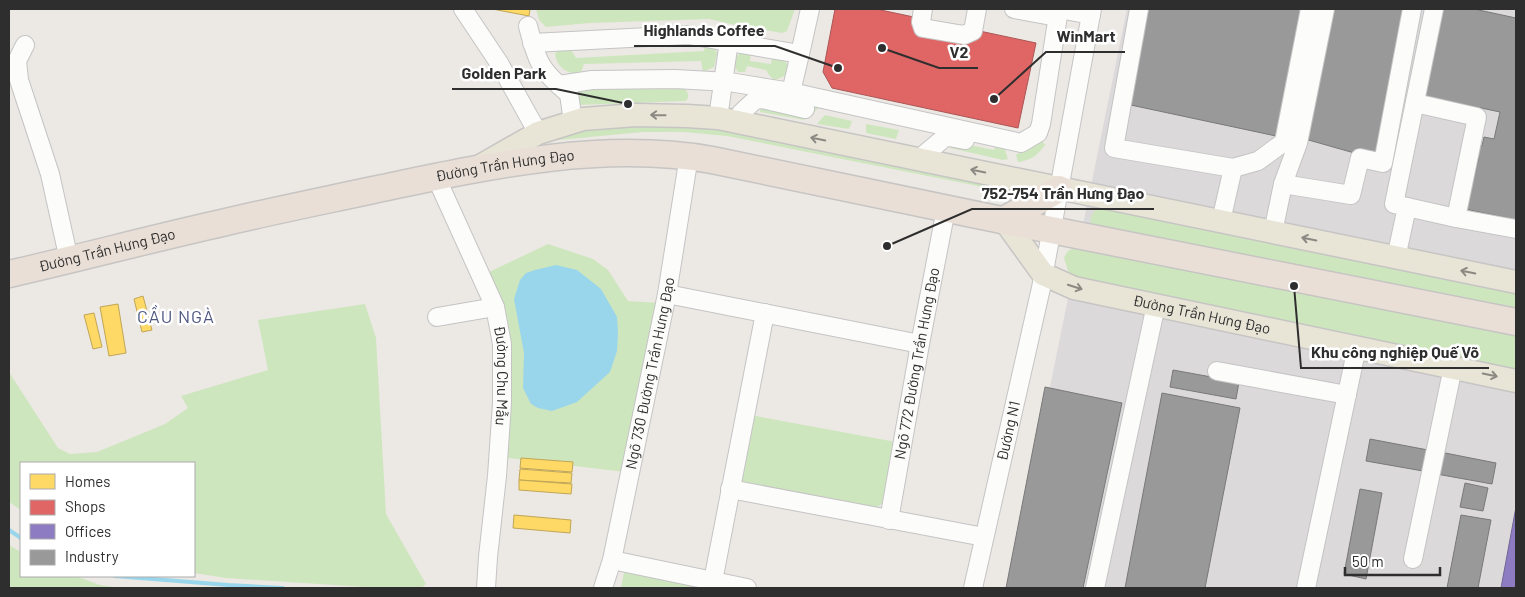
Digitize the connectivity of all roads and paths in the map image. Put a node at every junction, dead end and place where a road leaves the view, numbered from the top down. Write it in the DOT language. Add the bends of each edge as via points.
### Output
graph roads {
  1 [pos="810,9"];
  2 [pos="923,9"];
  3 [pos="977,9"];
  4 [pos="1014,9"];
  5 [pos="1139,9"];
  6 [pos="1310,9"];
  7 [pos="1325,9"];
  8 [pos="1412,9"];
  9 [pos="1434,9"];
  10 [pos="467,11"];
  11 [pos="1058,12"];
  12 [pos="1091,12"];
  13 [pos="729,41"];
  14 [pos="25,45"];
  15 [pos="800,54"];
  16 [pos="723,82"];
  17 [pos="559,85"];
  18 [pos="791,92"];
  19 [pos="1415,103"];
  20 [pos="805,109"];
  21 [pos="718,118"];
  22 [pos="573,122"];
  23 [pos="740,123"];
  24 [pos="538,134"];
  25 [pos="993,146"];
  26 [pos="690,156"];
  27 [pos="919,159"];
  28 [pos="1233,168"];
  29 [pos="472,170"];
  30 [pos="436,177"];
  31 [pos="1283,184"];
  32 [pos="1059,189"];
  33 [pos="1407,207"];
  34 [pos="946,208"];
  35 [pos="1456,218"];
  36 [pos="1004,220"];
  37 [pos="1221,221"];
  38 [pos="1052,229"];
  39 [pos="1516,229"];
  40 [pos="1273,232"];
  41 [pos="1396,258"];
  42 [pos="69,260"];
  43 [pos="9,274"];
  44 [pos="1043,274"];
  45 [pos="1516,282"];
  46 [pos="667,294"];
  47 [pos="1156,305"];
  48 [pos="495,308"];
  49 [pos="765,313"];
  50 [pos="437,317"];
  51 [pos="1516,322"];
  52 [pos="920,344"];
  53 [pos="1357,347"];
  54 [pos="1453,367"];
  55 [pos="1217,371"];
  56 [pos="1516,381"];
  57 [pos="1347,395"];
  58 [pos="730,489"];
  59 [pos="889,520"];
  60 [pos="984,537"];
  61 [pos="1413,559"];
  62 [pos="612,560"];
  63 [pos="713,582"];
  64 [pos="486,588"];
  65 [pos="603,588"];
  66 [pos="747,588"];
  67 [pos="973,588"];
  68 [pos="1095,588"];
  69 [pos="1306,588"];
  1 -- 15 [label="street"];
  2 -- 3 [label="street" via="923,28 964,35 973,31"];
  4 -- 11 [label="street"];
  5 -- 28 [label="street" via="1114,148"];
  6 -- 28 [label="street" via="1284,142 1258,161"];
  7 -- 31 [label="street" via="1298,143"];
  8 -- 31 [label="street" via="1383,164 1360,158 1351,195"];
  9 -- 19 [label="street"];
  10 -- 24 [label="street"];
  11 -- 12 [label="street"];
  11 -- 18 [label="street" via="1041,124 1038,133 1021,143"];
  12 -- 32 [label="street, Đường N1"];
  13 -- 15 [label="street"];
  13 -- 16 [label="street"];
  13 -- 17 [label="street" via="688,35 530,34 538,62"];
  14 -- 42 [label="street" via="17,61 19,80 50,174"];
  15 -- 18 [label="street"];
  16 -- 17 [label="street" via="675,78 592,80"];
  16 -- 18 [label="street"];
  16 -- 21 [label="street"];
  17 -- 22 [label="street" via="569,94"];
  19 -- 33 [label="street" via="1394,204"];
  19 -- 35 [label="street" via="1477,117"];
  20 -- 23 [label="street" via="755,100 741,113"];
  21 -- 22 [label="main road, one-way" via="636,115"];
  21 -- 23 [label="main road"];
  22 -- 24 [label="main road"];
  27 -- 23 [label="main road, one-way"];
  24 -- 29 [label="main road"];
  25 -- 27 [label="street" via="949,137"];
  26 -- 29 [label="highway, Đường Trần Hưng Đạo" via="602,154"];
  26 -- 34 [label="highway, Đường Trần Hưng Đạo"];
  26 -- 46 [label="street, Ngõ 730 Đường Trần Hưng Đạo"];
  32 -- 27 [label="main road, one-way"];
  28 -- 37 [label="street"];
  29 -- 30 [label="highway, Đường Trần Hưng Đạo"];
  30 -- 42 [label="highway, Đường Trần Hưng Đạo" via="228,221"];
  30 -- 48 [label="street, Đường Chu Mẫu"];
  31 -- 40 [label="street"];
  32 -- 36 [label="highway"];
  32 -- 37 [label="main road"];
  32 -- 38 [label="street, Đường N1"];
  33 -- 35 [label="street"];
  33 -- 41 [label="street"];
  34 -- 36 [label="highway, Đường Trần Hưng Đạo"];
  34 -- 52 [label="street, Ngõ 772 Đường Trần Hưng Đạo"];
  35 -- 39 [label="street"];
  36 -- 38 [label="highway, Đường Trần Hưng Đạo"];
  36 -- 44 [label="main road, Đường Trần Hưng Đạo"];
  37 -- 40 [label="main road"];
  38 -- 44 [label="street, Đường N1"];
  38 -- 51 [label="highway, Đường Trần Hưng Đạo"];
  41 -- 40 [label="main road, one-way"];
  45 -- 41 [label="main road, one-way"];
  42 -- 43 [label="highway, Đường Trần Hưng Đạo"];
  44 -- 47 [label="main road, Đường Trần Hưng Đạo, one-way" via="1074,288"];
  44 -- 60 [label="street, Đường N1"];
  46 -- 49 [label="street"];
  46 -- 62 [label="street, Ngõ 730 Đường Trần Hưng Đạo"];
  47 -- 53 [label="main road, Đường Trần Hưng Đạo"];
  47 -- 68 [label="street"];
  48 -- 50 [label="street"];
  48 -- 64 [label="street, Đường Chu Mẫu" via="502,344 502,403"];
  49 -- 52 [label="street"];
  49 -- 58 [label="street"];
  52 -- 59 [label="street, Ngõ 772 Đường Trần Hưng Đạo"];
  53 -- 54 [label="main road, Đường Trần Hưng Đạo"];
  53 -- 57 [label="street"];
  54 -- 56 [label="main road, Đường Trần Hưng Đạo, one-way"];
  54 -- 61 [label="street"];
  55 -- 57 [label="street"];
  57 -- 69 [label="street"];
  58 -- 59 [label="street"];
  58 -- 63 [label="street"];
  59 -- 60 [label="street"];
  60 -- 67 [label="street, Đường N1"];
  62 -- 63 [label="street"];
  62 -- 65 [label="street, Ngõ 730 Đường Trần Hưng Đạo"];
  63 -- 66 [label="street"];
}
